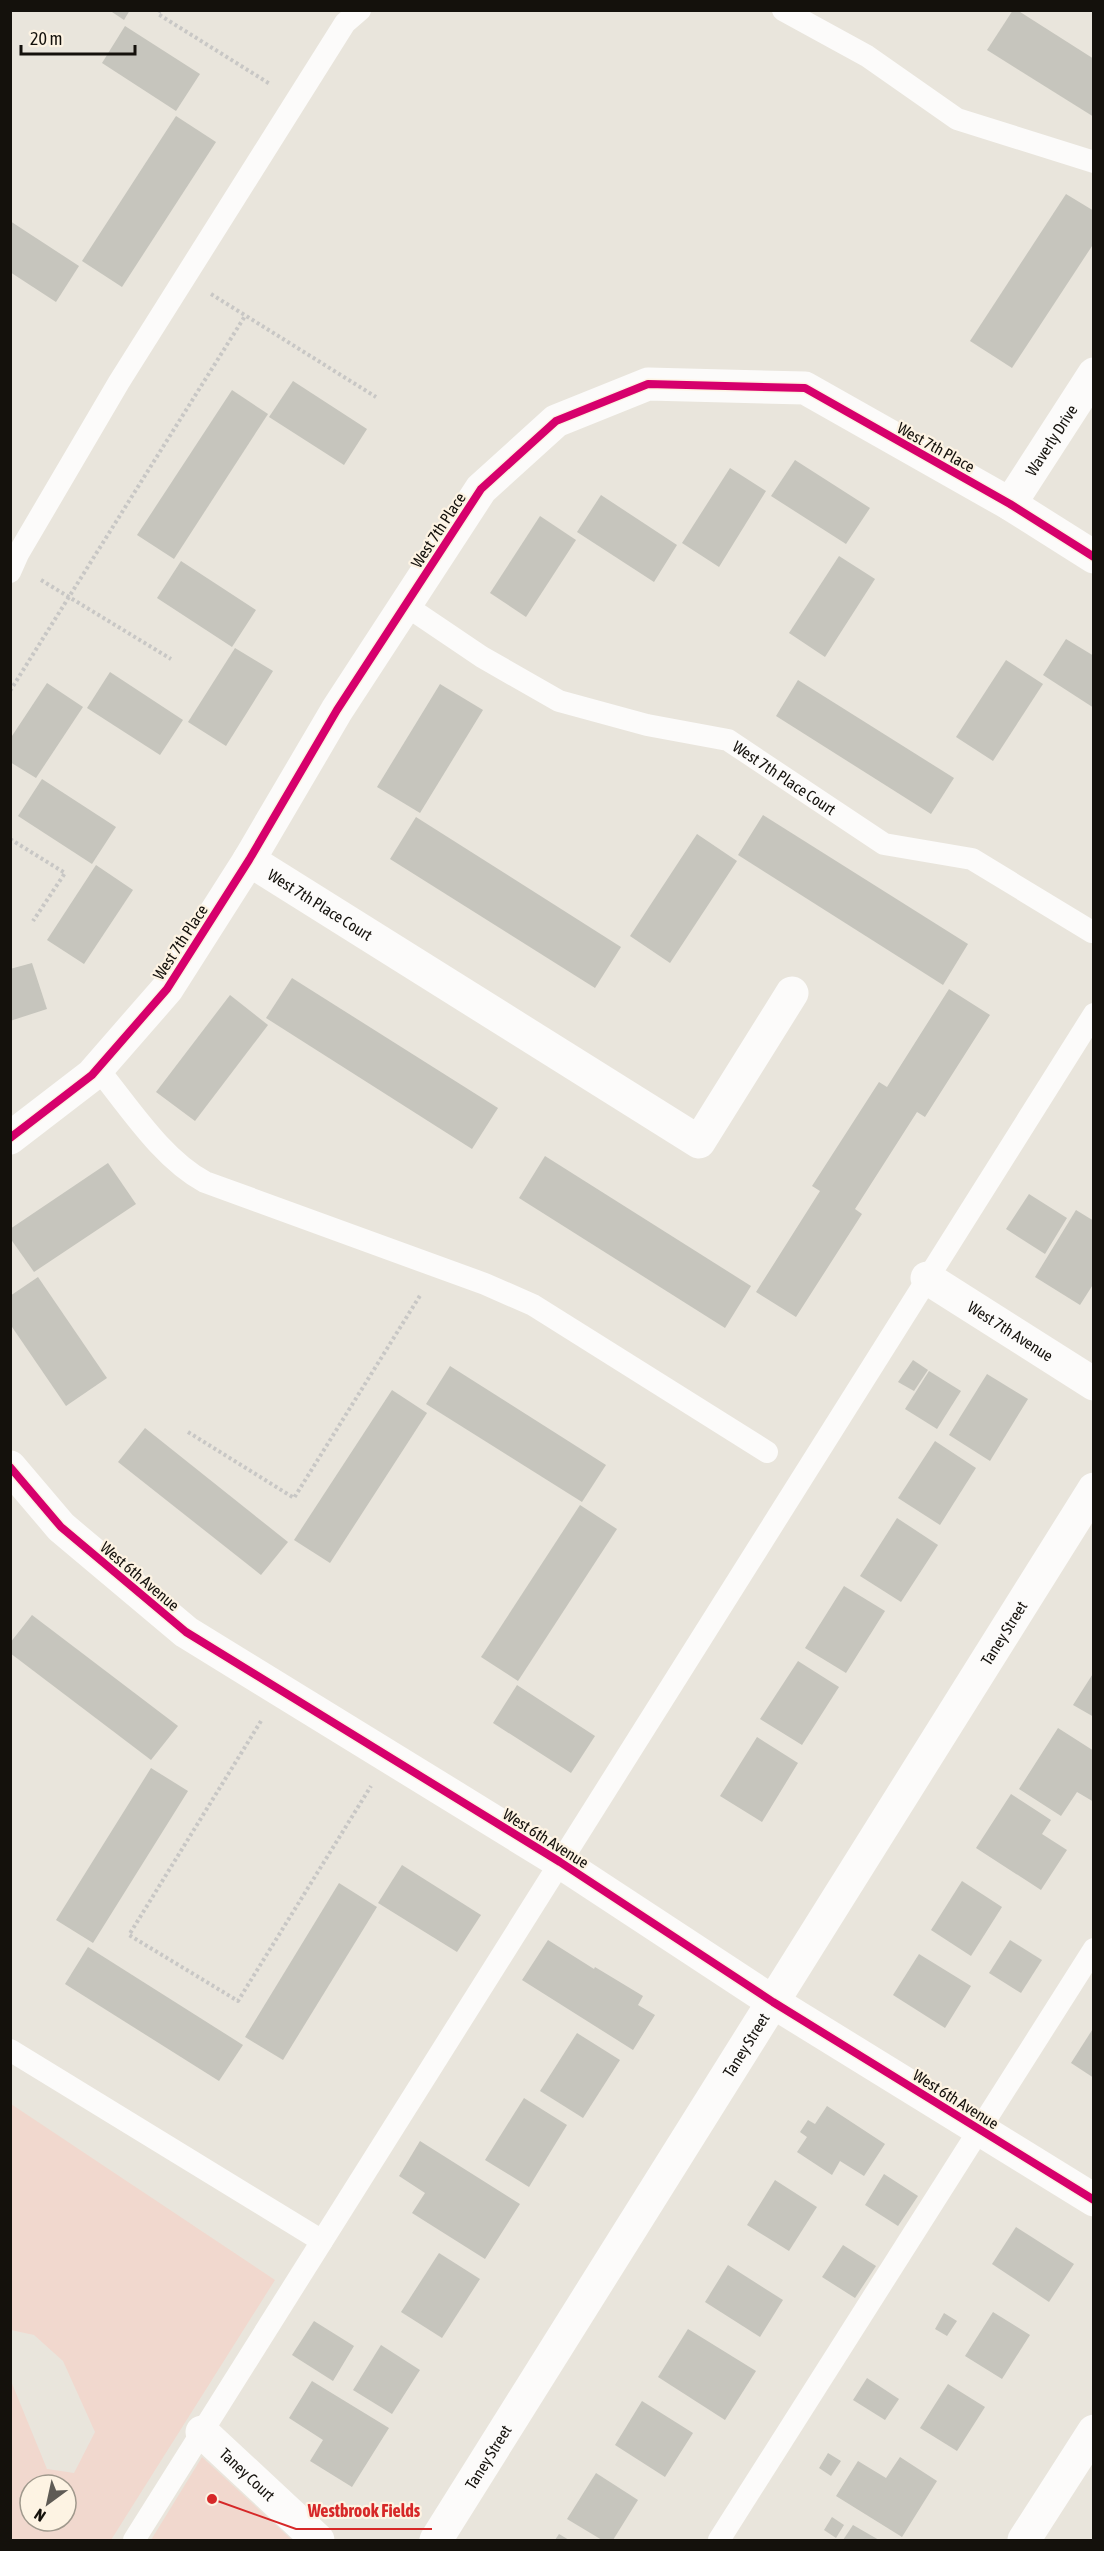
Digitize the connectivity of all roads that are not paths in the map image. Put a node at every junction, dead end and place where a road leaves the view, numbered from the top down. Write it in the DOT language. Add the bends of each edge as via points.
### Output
graph roads {
  1 [pos="360,10"];
  2 [pos="783,10"];
  3 [pos="1094,162"];
  4 [pos="1094,374"];
  5 [pos="1010,504"];
  6 [pos="1094,557"];
  7 [pos="12,568"];
  8 [pos="405,605"];
  9 [pos="249,860"];
  10 [pos="1092,932"];
  11 [pos="792,993"];
  12 [pos="1094,1014"];
  13 [pos="98,1068"];
  14 [pos="10,1138"];
  15 [pos="927,1278"];
  16 [pos="1094,1384"];
  17 [pos="767,1452"];
  18 [pos="10,1467"];
  19 [pos="1094,1489"];
  20 [pos="560,1862"];
  21 [pos="1094,1949"];
  22 [pos="773,2002"];
  23 [pos="10,2050"];
  24 [pos="979,2129"];
  25 [pos="1094,2200"];
  26 [pos="322,2241"];
  27 [pos="1094,2431"];
  28 [pos="202,2432"];
  29 [pos="134,2541"];
  30 [pos="318,2541"];
  31 [pos="436,2541"];
  32 [pos="719,2541"];
  33 [pos="1024,2541"];
  1 -- 7 [label="lane" via="345,23 119,382"];
  2 -- 3 [label="lane" via="867,56 957,119"];
  4 -- 5 [label="street, Waverly Drive"];
  5 -- 6 [label="street, West 7th Place"];
  5 -- 8 [label="street, West 7th Place" via="805,388 648,384 556,421 481,489"];
  8 -- 9 [label="street, West 7th Place" via="337,710"];
  8 -- 10 [label="lane, West 7th Place Court" via="482,657 559,701 647,725 728,740 884,844 972,859"];
  9 -- 11 [label="street, West 7th Place Court" via="699,1142"];
  9 -- 13 [label="street, West 7th Place" via="166,989"];
  12 -- 15 [label="lane"];
  13 -- 14 [label="street, West 7th Place"];
  13 -- 17 [label="lane" via="170,1156 192,1175 533,1305"];
  15 -- 16 [label="street, West 7th Avenue"];
  15 -- 20 [label="lane"];
  18 -- 20 [label="street, West 6th Avenue" via="61,1527 186,1632"];
  19 -- 22 [label="street, Taney Street"];
  20 -- 22 [label="street, West 6th Avenue"];
  20 -- 26 [label="lane"];
  21 -- 24 [label="lane"];
  22 -- 24 [label="street, West 6th Avenue"];
  22 -- 31 [label="street, Taney Street"];
  23 -- 26 [label="lane"];
  24 -- 25 [label="street, West 6th Avenue"];
  24 -- 32 [label="lane"];
  26 -- 28 [label="lane"];
  27 -- 33 [label="street"];
  28 -- 29 [label="lane"];
  28 -- 30 [label="street, Taney Court"];
}
